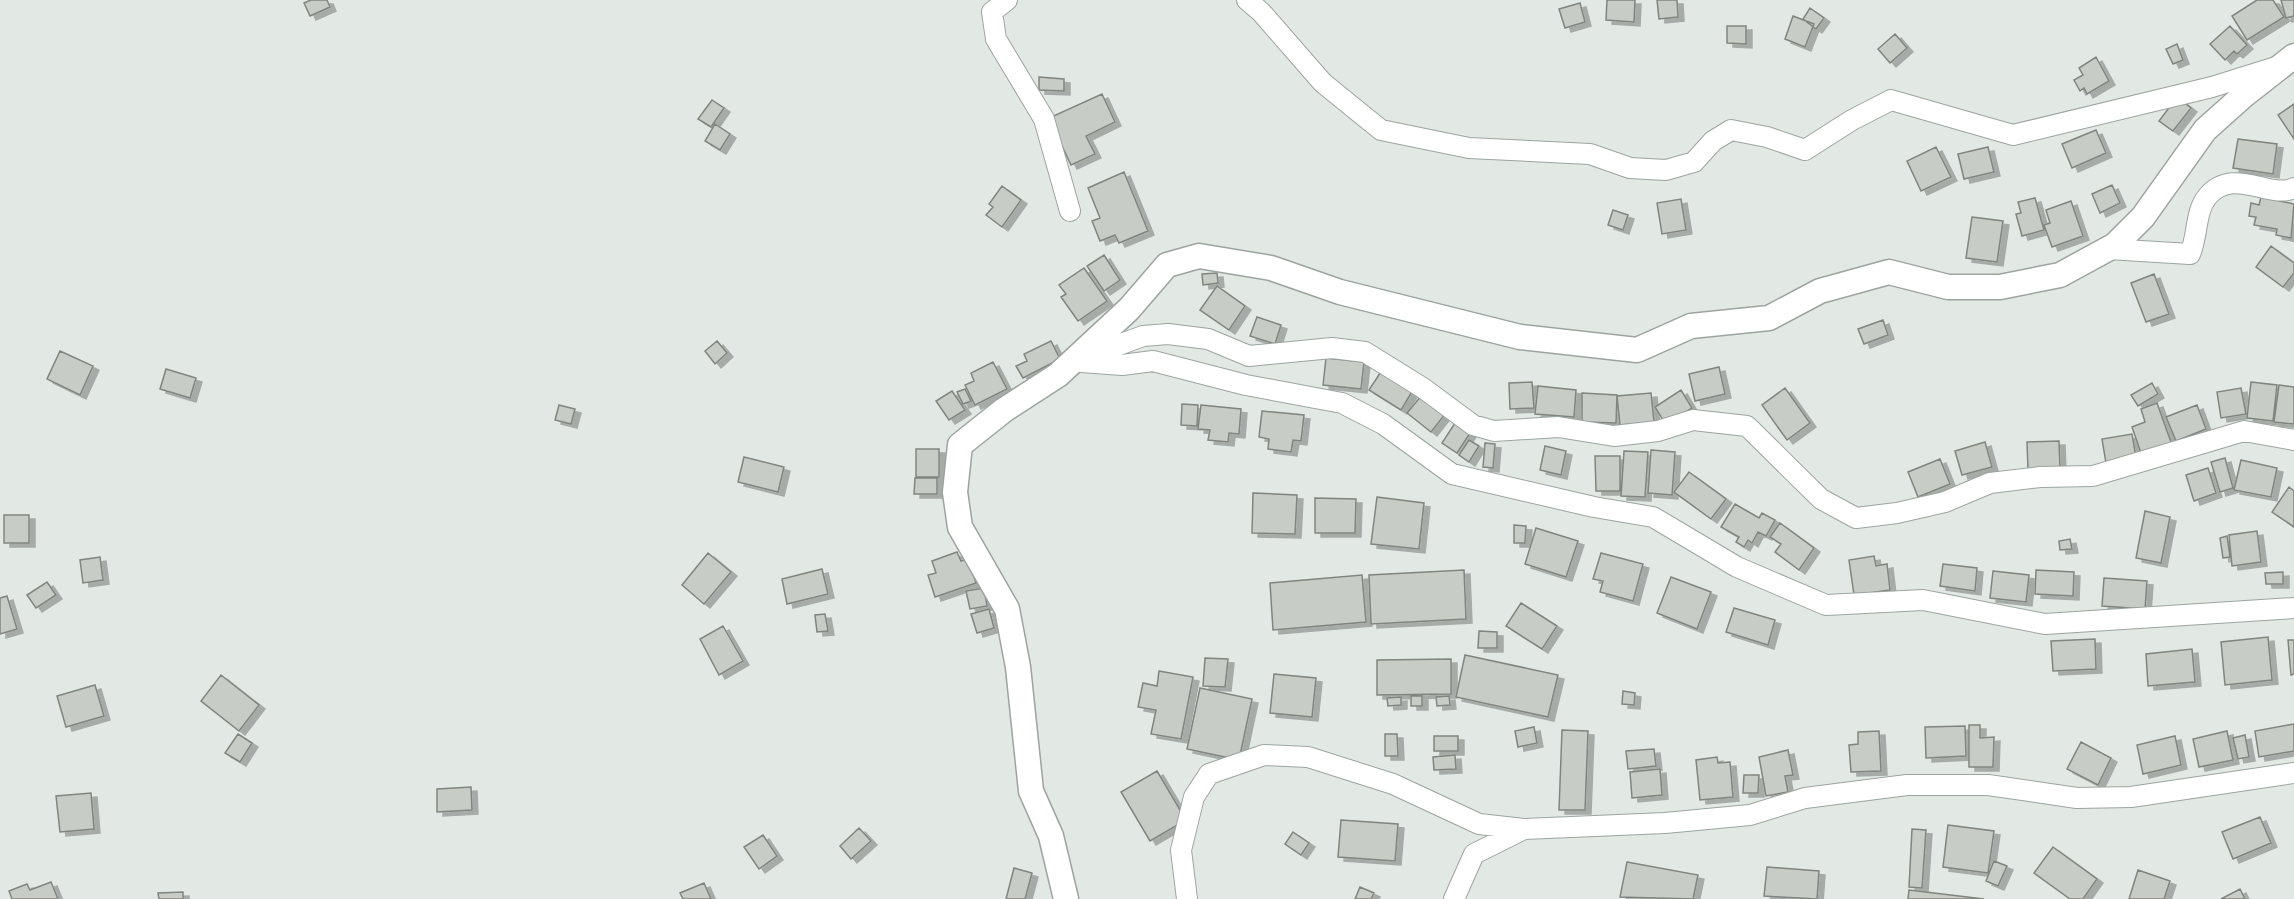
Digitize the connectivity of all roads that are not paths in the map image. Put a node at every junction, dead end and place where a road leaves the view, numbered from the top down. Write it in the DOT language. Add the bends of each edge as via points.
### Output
graph roads {
  1 [pos="1007,0"];
  2 [pos="1246,0"];
  3 [pos="2288,61"];
  4 [pos="2294,188"];
  5 [pos="1070,211"];
  6 [pos="2108,249"];
  7 [pos="1073,362"];
  8 [pos="2294,440"];
  9 [pos="2294,608"];
  10 [pos="2294,773"];
  11 [pos="1524,829"];
  12 [pos="1066,899"];
  13 [pos="1187,899"];
  14 [pos="1454,899"];
  1 -- 5 [label="street" via="992,12 996,39 1044,119"];
  2 -- 3 [label="street" via="1323,83 1381,130 1469,148 1590,153 1630,168 1666,170 1694,162 1713,141 1731,130 1806,150 1891,100 2013,135 2212,87"];
  3 -- 6 [label="street" via="2205,130 2143,217"];
  4 -- 6 [label="street" via="2285,193 2240,182 2208,196 2200,210 2190,254"];
  6 -- 7 [label="street" via="2060,275 2000,287 1948,286 1889,272 1820,291 1769,318 1691,326 1637,350 1520,337 1340,292 1272,268 1199,256 1167,265 1129,309"];
  7 -- 8 [label="street" via="1143,336 1168,334 1208,339 1249,356 1332,348 1365,352 1473,425 1494,431 1558,427 1614,436 1658,432 1693,420 1747,426 1821,499 1856,518 1945,502 1989,483 2093,476 2244,431"];
  7 -- 9 [label="street" via="1122,365 1153,361 1246,385 1341,403 1383,424 1452,474 1653,517 1737,567 1826,605 1923,600 2045,624"];
  7 -- 12 [label="street" via="960,445 956,492 960,527 1007,609 1018,667 1031,791 1051,836"];
  10 -- 11 [label="street" via="2131,797 2077,798 1988,785 1907,785 1805,798 1750,815"];
  11 -- 13 [label="street" via="1479,824 1393,784 1308,757 1264,755 1209,774 1194,797 1181,849"];
  11 -- 14 [label="street" via="1474,855"];
}
